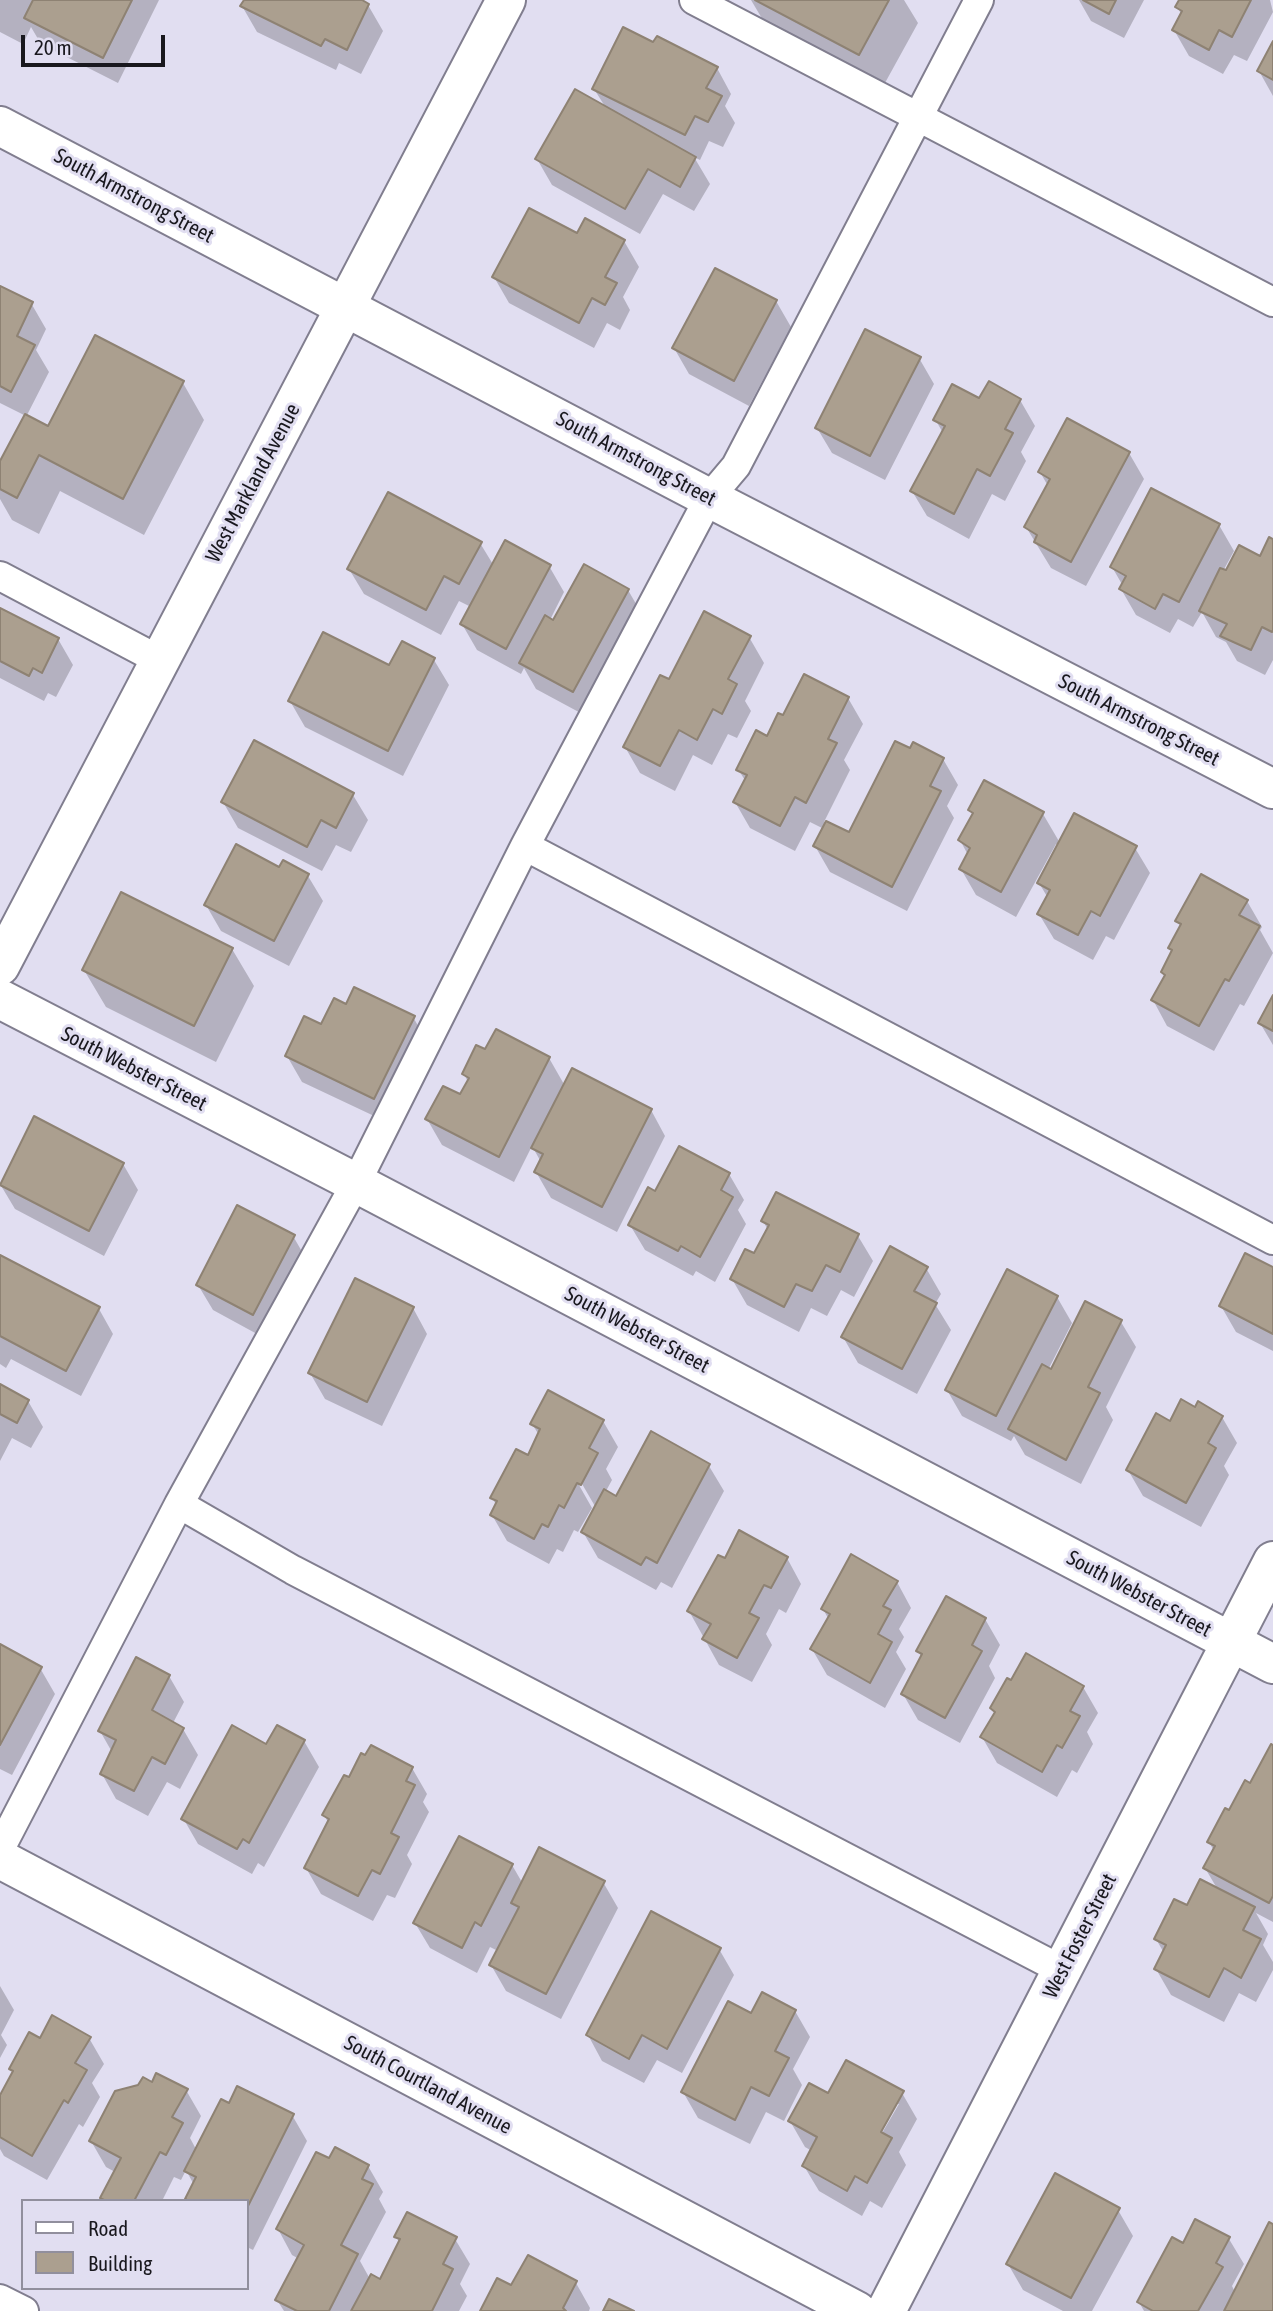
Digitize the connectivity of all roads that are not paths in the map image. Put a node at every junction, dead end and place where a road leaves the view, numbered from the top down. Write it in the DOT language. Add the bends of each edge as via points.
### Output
graph roads {
  1 [pos="506,0"];
  2 [pos="694,0"];
  3 [pos="979,0"];
  4 [pos="916,117"];
  5 [pos="0,126"];
  6 [pos="1273,302"];
  7 [pos="346,306"];
  8 [pos="709,498"];
  9 [pos="0,576"];
  10 [pos="160,661"];
  11 [pos="1273,789"];
  12 [pos="525,846"];
  13 [pos="0,966"];
  14 [pos="0,999"];
  15 [pos="356,1183"];
  16 [pos="1273,1240"];
  17 [pos="180,1504"];
  18 [pos="1273,1561"];
  19 [pos="1231,1642"];
  20 [pos="1273,1664"];
  21 [pos="0,1849"];
  22 [pos="0,1859"];
  23 [pos="1062,1970"];
  24 [pos="0,2299"];
  25 [pos="23,2311"];
  26 [pos="857,2311"];
  27 [pos="886,2311"];
  1 -- 7 [label="street, West Markland Avenue"];
  2 -- 4 [label="lane"];
  3 -- 4 [label="lane"];
  4 -- 6 [label="lane"];
  4 -- 8 [label="lane" via="736,466"];
  5 -- 7 [label="street, South Armstrong Street"];
  7 -- 8 [label="street, South Armstrong Street"];
  7 -- 10 [label="street, West Markland Avenue"];
  8 -- 11 [label="street, South Armstrong Street"];
  8 -- 12 [label="lane"];
  9 -- 10 [label="lane"];
  10 -- 13 [label="street, West Markland Avenue"];
  12 -- 15 [label="lane"];
  12 -- 16 [label="lane"];
  14 -- 15 [label="street, South Webster Street"];
  15 -- 17 [label="lane"];
  15 -- 19 [label="street, South Webster Street"];
  17 -- 21 [label="lane"];
  17 -- 23 [label="lane" via="305,1576"];
  18 -- 19 [label="street, West Foster Street"];
  19 -- 20 [label="street, South Webster Street"];
  19 -- 23 [label="street, West Foster Street"];
  22 -- 26 [label="street, South Courtland Avenue"];
  23 -- 27 [label="street, West Foster Street"];
  24 -- 25 [label="lane"];
}
